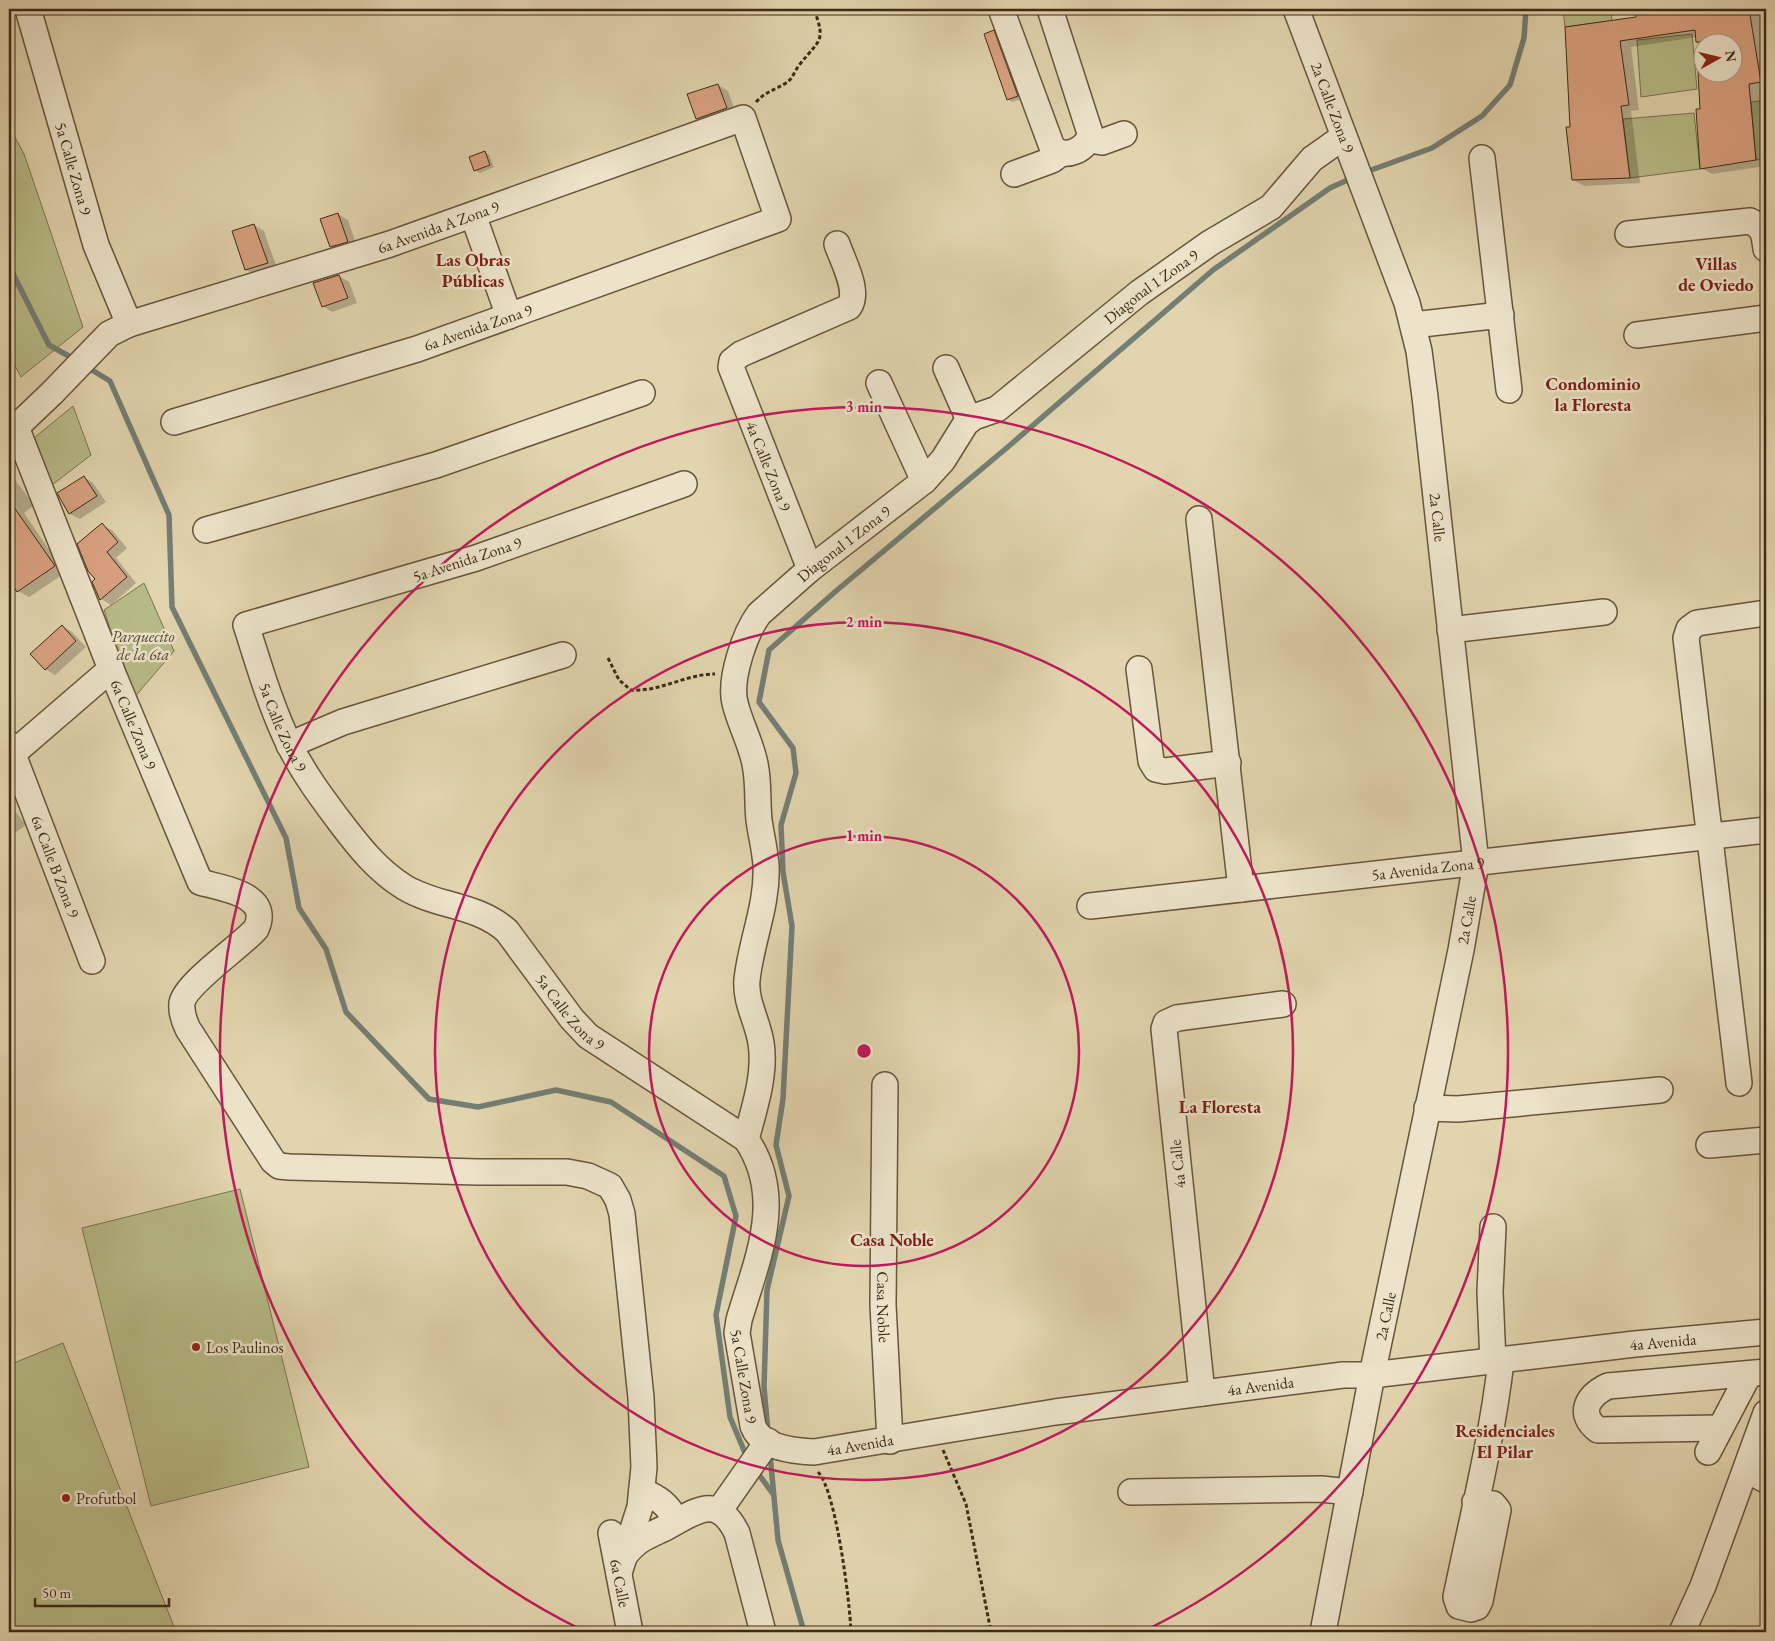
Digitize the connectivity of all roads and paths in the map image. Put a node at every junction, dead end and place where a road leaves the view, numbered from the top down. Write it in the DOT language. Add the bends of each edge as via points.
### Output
graph roads {
  1 [pos="814,9"];
  2 [pos="1001,9"];
  3 [pos="1050,9"];
  4 [pos="1296,9"];
  5 [pos="35,12"];
  6 [pos="743,118"];
  7 [pos="1124,134"];
  8 [pos="1090,140"];
  9 [pos="1345,141"];
  10 [pos="1060,154"];
  11 [pos="1482,158"];
  12 [pos="1014,174"];
  13 [pos="1370,205"];
  14 [pos="473,215"];
  15 [pos="1628,234"];
  16 [pos="838,244"];
  17 [pos="1766,249"];
  18 [pos="1500,315"];
  19 [pos="509,316"];
  20 [pos="1766,318"];
  21 [pos="1413,325"];
  22 [pos="119,329"];
  23 [pos="1637,335"];
  24 [pos="946,368"];
  25 [pos="879,383"];
  26 [pos="1509,390"];
  27 [pos="642,393"];
  28 [pos="969,420"];
  29 [pos="174,422"];
  30 [pos="12,430"];
  31 [pos="924,481"];
  32 [pos="684,484"];
  33 [pos="1199,519"];
  34 [pos="206,530"];
  35 [pos="810,569"];
  36 [pos="1604,612"];
  37 [pos="1766,613"];
  38 [pos="246,625"];
  39 [pos="1450,630"];
  40 [pos="563,655"];
  41 [pos="608,658"];
  42 [pos="108,661"];
  43 [pos="1139,669"];
  44 [pos="736,674"];
  45 [pos="289,745"];
  46 [pos="9,748"];
  47 [pos="1228,763"];
  48 [pos="1766,830"];
  49 [pos="1710,836"];
  50 [pos="1476,863"];
  51 [pos="1241,889"];
  52 [pos="1090,906"];
  53 [pos="92,961"];
  54 [pos="1283,1004"];
  55 [pos="1739,1083"];
  56 [pos="885,1085"];
  57 [pos="1660,1090"];
  58 [pos="1427,1108"];
  59 [pos="746,1139"];
  60 [pos="1766,1140"];
  61 [pos="1709,1145"];
  62 [pos="1493,1226"];
  63 [pos="1766,1332"];
  64 [pos="1497,1361"];
  65 [pos="1758,1373"];
  66 [pos="1372,1375"];
  67 [pos="1202,1393"];
  68 [pos="1766,1413"];
  69 [pos="1720,1428"];
  70 [pos="938,1432"];
  71 [pos="890,1440"];
  72 [pos="776,1444"];
  73 [pos="1708,1452"];
  74 [pos="642,1492"];
  75 [pos="1131,1492"];
  76 [pos="1350,1492"];
  77 [pos="1475,1502"];
  78 [pos="719,1511"];
  79 [pos="676,1520"];
  80 [pos="611,1534"];
  81 [pos="622,1564"];
  82 [pos="630,1632"];
  83 [pos="763,1632"];
  84 [pos="851,1632"];
  85 [pos="990,1632"];
  86 [pos="1323,1632"];
  87 [pos="1682,1632"];
  1 -- 6 [label="path" via="821,31 816,46 799,64 790,80 761,98"];
  2 -- 10 [label="street" via="1052,147"];
  3 -- 8 [label="street"];
  4 -- 9 [label="street, 2a Calle Zona 9"];
  5 -- 22 [label="street, 5a Calle Zona 9"];
  6 -- 14 [label="street, 6a Avenida A Zona 9"];
  6 -- 19 [label="street, 6a Avenida Zona 9" via="778,219"];
  7 -- 8 [label="street" via="1102,142"];
  8 -- 10 [label="street" via="1086,146"];
  9 -- 13 [label="street, 2a Calle Zona 9"];
  9 -- 28 [label="street, Diagonal 1 Zona 9" via="1312,160 1272,207 1210,243 1146,288 997,409"];
  10 -- 12 [label="street"];
  11 -- 18 [label="street"];
  13 -- 21 [label="street, 2a Calle"];
  14 -- 19 [label="street"];
  14 -- 22 [label="street, 6a Avenida A Zona 9"];
  15 -- 17 [label="street" via="1750,221 1764,231"];
  16 -- 35 [label="street, 4a Calle Zona 9" via="853,291 854,301 849,307 741,354 732,361 732,372"];
  18 -- 21 [label="street"];
  18 -- 26 [label="street"];
  19 -- 29 [label="street, 6a Avenida Zona 9" via="417,349"];
  20 -- 23 [label="street"];
  21 -- 39 [label="street, 2a Calle" via="1425,397"];
  22 -- 30 [label="street"];
  24 -- 28 [label="street"];
  25 -- 31 [label="street"];
  27 -- 34 [label="street" via="436,465"];
  28 -- 31 [label="street, Diagonal 1 Zona 9" via="937,468"];
  30 -- 42 [label="street, 6a Calle Zona 9"];
  31 -- 35 [label="street, Diagonal 1 Zona 9"];
  32 -- 38 [label="street, 5a Avenida Zona 9" via="476,558"];
  33 -- 47 [label="street"];
  35 -- 44 [label="street, Diagonal 1 Zona 9" via="753,622"];
  36 -- 39 [label="street"];
  37 -- 49 [label="street" via="1697,623 1689,629 1686,638"];
  38 -- 45 [label="street, 5a Calle Zona 9"];
  39 -- 50 [label="street, 2a Calle"];
  40 -- 45 [label="street" via="343,722"];
  41 -- 44 [label="path" via="619,680 632,690 692,675"];
  42 -- 46 [label="street"];
  42 -- 74 [label="street, 6a Calle Zona 9" via="200,882 244,895 258,907 259,922 251,934 187,991 182,1004 184,1022 276,1164 567,1172 603,1182 614,1191 622,1214 641,1398"];
  43 -- 47 [label="street" via="1151,761 1156,770"];
  44 -- 59 [label="street, Diagonal 1 Zona 9" via="734,701 755,765 766,866 761,918 747,981 748,1000 762,1056"];
  45 -- 59 [label="street, 5a Calle Zona 9" via="314,787 377,867 424,897 470,909 497,922 588,1036"];
  46 -- 53 [label="street, 6a Calle B Zona 9"];
  47 -- 51 [label="street"];
  48 -- 49 [label="street, 5a Avenida Zona 9"];
  49 -- 50 [label="street, 5a Avenida Zona 9"];
  49 -- 55 [label="street"];
  50 -- 51 [label="street, 5a Avenida Zona 9"];
  50 -- 58 [label="street, 2a Calle"];
  51 -- 52 [label="street, 5a Avenida Zona 9"];
  54 -- 67 [label="street, 4a Calle" via="1177,1018 1166,1023 1164,1029"];
  56 -- 71 [label="street, Casa Noble" via="883,1305"];
  57 -- 58 [label="street" via="1458,1109"];
  58 -- 66 [label="street, 2a Calle"];
  59 -- 72 [label="street, 5a Calle Zona 9" via="761,1164 767,1208 762,1240 737,1333 753,1426"];
  60 -- 61 [label="street"];
  62 -- 64 [label="street" via="1490,1292"];
  63 -- 64 [label="street, 4a Avenida"];
  64 -- 66 [label="street, 4a Avenida"];
  64 -- 77 [label="street" via="1498,1387"];
  65 -- 69 [label="street"];
  65 -- 69 [label="street" via="1608,1386 1588,1400 1586,1412 1589,1423 1598,1430"];
  66 -- 67 [label="street, 4a Avenida" via="1343,1375"];
  66 -- 76 [label="street, 2a Calle"];
  67 -- 70 [label="street, 4a Avenida" via="1055,1412"];
  68 -- 87 [label="street"];
  69 -- 73 [label="street"];
  70 -- 71 [label="street, 4a Avenida"];
  70 -- 85 [label="path" via="944,1455 966,1504"];
  71 -- 72 [label="street, 4a Avenida" via="831,1450"];
  72 -- 78 [label="street"];
  72 -- 84 [label="path" via="820,1474 831,1495"];
  74 -- 79 [label="street" via="668,1505"];
  74 -- 81 [label="street"];
  75 -- 76 [label="street" via="1321,1488"];
  76 -- 86 [label="street, 2a Calle"];
  78 -- 79 [label="street" via="706,1509"];
  78 -- 83 [label="street" via="731,1521 737,1533"];
  79 -- 81 [label="street" via="664,1529 645,1535"];
  80 -- 81 [label="street, 6a Calle"];
  81 -- 82 [label="street, 6a Calle"];
}
